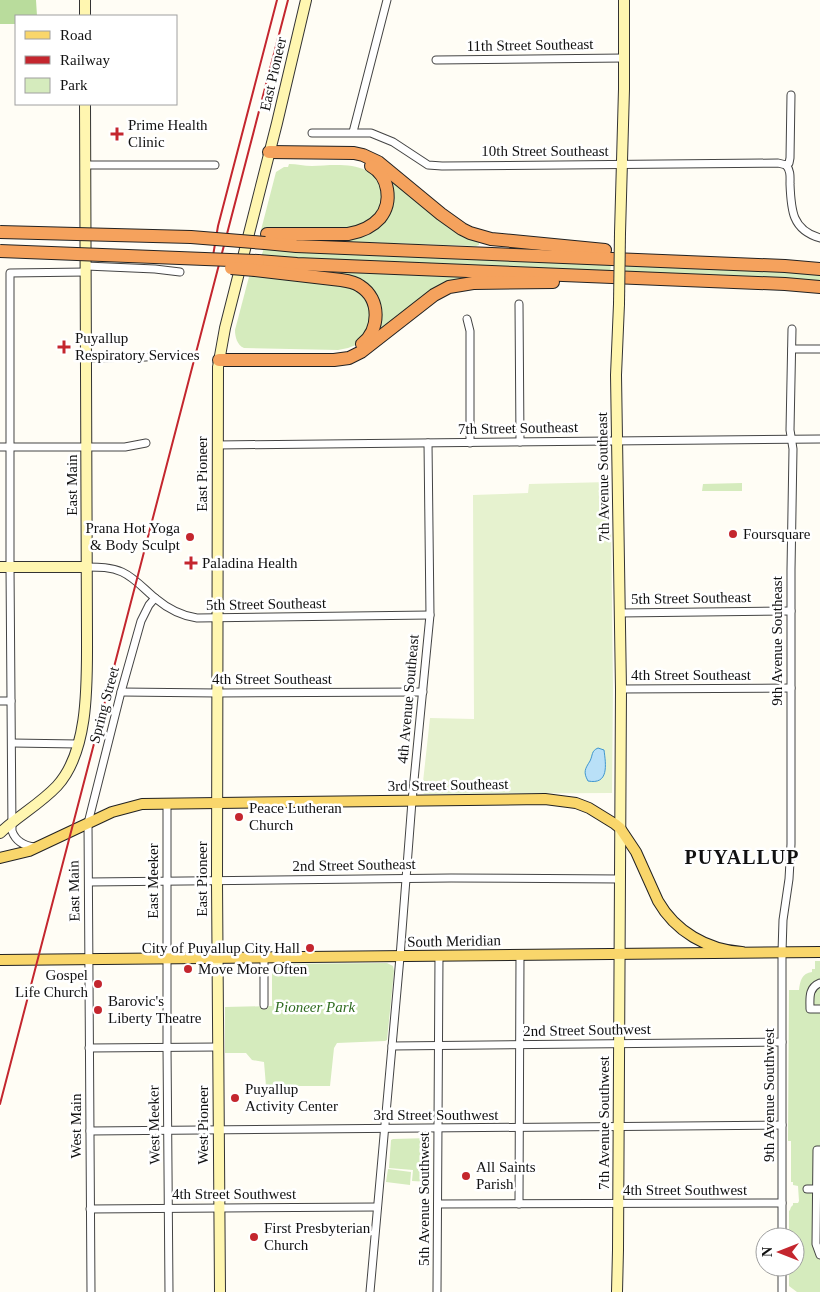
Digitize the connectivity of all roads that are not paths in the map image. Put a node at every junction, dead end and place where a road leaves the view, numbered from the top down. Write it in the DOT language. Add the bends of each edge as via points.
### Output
graph roads {
  1 [pos="85,0"];
  2 [pos="306,0"];
  3 [pos="387,0"];
  4 [pos="624,0"];
  5 [pos="85,15"];
  6 [pos="624,58"];
  7 [pos="436,60"];
  8 [pos="790,95"];
  9 [pos="85,105"];
  10 [pos="352,132"];
  11 [pos="312,133"];
  12 [pos="269,155"];
  13 [pos="622,164"];
  14 [pos="85,165"];
  15 [pos="215,165"];
  16 [pos="786,165"];
  17 [pos="0,232"];
  18 [pos="820,238"];
  19 [pos="266,239"];
  20 [pos="0,251"];
  21 [pos="722,263"];
  22 [pos="256,266"];
  23 [pos="86,269"];
  24 [pos="820,269"];
  25 [pos="180,272"];
  26 [pos="723,281"];
  27 [pos="820,287"];
  28 [pos="519,304"];
  29 [pos="467,319"];
  30 [pos="792,330"];
  31 [pos="792,349"];
  32 [pos="820,349"];
  33 [pos="146,357"];
  34 [pos="219,357"];
  35 [pos="86,358"];
  36 [pos="792,438"];
  37 [pos="820,439"];
  38 [pos="617,441"];
  39 [pos="520,442"];
  40 [pos="146,443"];
  41 [pos="428,443"];
  42 [pos="470,443"];
  43 [pos="217,445"];
  44 [pos="86,446"];
  45 [pos="0,447"];
  46 [pos="10,447"];
  47 [pos="5,567"];
  48 [pos="87,567"];
  49 [pos="155,598"];
  50 [pos="791,611"];
  51 [pos="620,613"];
  52 [pos="430,615"];
  53 [pos="217,619"];
  54 [pos="791,688"];
  55 [pos="621,689"];
  56 [pos="121,692"];
  57 [pos="423,692"];
  58 [pos="217,694"];
  59 [pos="0,701"];
  60 [pos="11,701"];
  61 [pos="12,743"];
  62 [pos="78,744"];
  63 [pos="412,801"];
  64 [pos="217,802"];
  65 [pos="167,803"];
  66 [pos="12,823"];
  67 [pos="88,823"];
  68 [pos="620,828"];
  69 [pos="0,833"];
  70 [pos="38,847"];
  71 [pos="0,858"];
  72 [pos="406,879"];
  73 [pos="620,879"];
  74 [pos="167,881"];
  75 [pos="217,881"];
  76 [pos="88,882"];
  77 [pos="742,952"];
  78 [pos="782,952"];
  79 [pos="820,952"];
  80 [pos="620,954"];
  81 [pos="520,955"];
  82 [pos="439,956"];
  83 [pos="400,957"];
  84 [pos="218,958"];
  85 [pos="264,958"];
  86 [pos="89,959"];
  87 [pos="167,959"];
  88 [pos="0,960"];
  89 [pos="820,983"];
  90 [pos="264,1005"];
  91 [pos="820,1009"];
  92 [pos="782,1042"];
  93 [pos="520,1044"];
  94 [pos="619,1044"];
  95 [pos="438,1045"];
  96 [pos="392,1046"];
  97 [pos="218,1047"];
  98 [pos="89,1048"];
  99 [pos="167,1048"];
  100 [pos="782,1125"];
  101 [pos="618,1127"];
  102 [pos="438,1128"];
  103 [pos="520,1128"];
  104 [pos="384,1129"];
  105 [pos="168,1130"];
  106 [pos="218,1130"];
  107 [pos="90,1131"];
  108 [pos="820,1150"];
  109 [pos="819,1189"];
  110 [pos="807,1190"];
  111 [pos="782,1203"];
  112 [pos="438,1204"];
  113 [pos="519,1204"];
  114 [pos="618,1204"];
  115 [pos="378,1207"];
  116 [pos="168,1208"];
  117 [pos="219,1208"];
  118 [pos="90,1209"];
  119 [pos="818,1215"];
  120 [pos="782,1227"];
  121 [pos="820,1255"];
  122 [pos="782,1277"];
  123 [pos="91,1292"];
  124 [pos="169,1292"];
  125 [pos="220,1292"];
  126 [pos="370,1292"];
  127 [pos="437,1292"];
  128 [pos="617,1292"];
  129 [pos="782,1292"];
  1 -- 5 [label="main road"];
  2 -- 12 [label="main road, East Pioneer"];
  3 -- 10 [label="street"];
  4 -- 6 [label="main road, 7th Avenue Southeast"];
  6 -- 7 [label="street, 11th Street Southeast"];
  6 -- 13 [label="main road, 7th Avenue Southeast"];
  8 -- 16 [label="street" via="790,158"];
  9 -- 14 [label="main road, East Main"];
  10 -- 11 [label="street, 10th Street Southeast"];
  10 -- 13 [label="street, 10th Street Southeast" via="379,135 428,165"];
  12 -- 19 [label="highway" via="366,162 378,169 388,192 380,218 360,232"];
  12 -- 21 [label="highway" via="363,155 378,162 452,222 486,238"];
  12 -- 34 [label="main road, East Pioneer"];
  13 -- 16 [label="street, 10th Street Southeast"];
  13 -- 38 [label="main road, 7th Avenue Southeast, bridge"];
  14 -- 15 [label="street"];
  14 -- 23 [label="main road, East Main"];
  16 -- 18 [label="street" via="790,172 790,204 794,218 808,233"];
  17 -- 19 [label="highway, bridge"];
  19 -- 21 [label="highway" via="323,247"];
  20 -- 22 [label="highway, bridge" via="132,256"];
  21 -- 24 [label="highway"];
  22 -- 26 [label="highway" via="297,264"];
  22 -- 34 [label="highway" via="360,286 369,294 374,306 376,320 373,332 360,346 340,354"];
  23 -- 25 [label="street"];
  23 -- 35 [label="main road, East Main"];
  23 -- 46 [label="street" via="10,272"];
  26 -- 27 [label="highway"];
  26 -- 34 [label="highway" via="456,285 434,295 349,358"];
  28 -- 39 [label="street"];
  29 -- 42 [label="street" via="470,330"];
  30 -- 31 [label="street, 9th Avenue Southeast"];
  31 -- 32 [label="street"];
  31 -- 36 [label="street, 9th Avenue Southeast"];
  33 -- 35 [label="street"];
  34 -- 43 [label="main road, East Pioneer"];
  35 -- 44 [label="main road, East Main"];
  36 -- 37 [label="street, 7th Street Southeast"];
  36 -- 38 [label="street, 7th Street Southeast"];
  36 -- 50 [label="street, 9th Avenue Southeast"];
  38 -- 39 [label="street, 7th Street Southeast"];
  38 -- 51 [label="main road, 7th Avenue Southeast"];
  39 -- 42 [label="street, 7th Street Southeast"];
  40 -- 44 [label="street" via="125,447"];
  41 -- 42 [label="street, 7th Street Southeast"];
  41 -- 43 [label="street, 7th Street Southeast"];
  41 -- 52 [label="street, 4th Avenue Southeast"];
  43 -- 53 [label="main road, East Pioneer"];
  44 -- 46 [label="street"];
  44 -- 48 [label="main road, East Main"];
  45 -- 46 [label="street"];
  46 -- 47 [label="street"];
  47 -- 48 [label="main road"];
  47 -- 60 [label="street"];
  48 -- 49 [label="street, 5th Street Southeast" via="122,572"];
  48 -- 62 [label="main road, East Main" via="87,690"];
  49 -- 53 [label="street, 5th Street Southeast" via="186,616"];
  49 -- 56 [label="street, Spring Street" via="141,621"];
  50 -- 51 [label="street, 5th Street Southeast"];
  50 -- 54 [label="street, 9th Avenue Southeast"];
  51 -- 55 [label="main road, 7th Avenue Southeast"];
  52 -- 53 [label="street, 5th Street Southeast"];
  52 -- 57 [label="street, 4th Avenue Southeast"];
  53 -- 58 [label="main road, East Pioneer"];
  54 -- 55 [label="street, 4th Street Southeast"];
  54 -- 78 [label="street, 9th Avenue Southeast" via="791,844"];
  55 -- 68 [label="main road, 7th Avenue Southeast"];
  56 -- 58 [label="street, 4th Street Southeast"];
  56 -- 67 [label="street, Spring Street"];
  57 -- 58 [label="street, 4th Street Southeast"];
  57 -- 63 [label="street, 4th Avenue Southeast"];
  58 -- 64 [label="main road, East Pioneer"];
  59 -- 60 [label="street"];
  60 -- 61 [label="street"];
  61 -- 62 [label="street"];
  61 -- 66 [label="street"];
  62 -- 66 [label="main road, East Main" via="63,779"];
  63 -- 64 [label="main road, 3rd Street Southeast"];
  63 -- 68 [label="main road, 3rd Street Southeast" via="545,799 570,802 589,808"];
  63 -- 72 [label="street, 4th Avenue Southeast"];
  64 -- 65 [label="main road, 3rd Street Southeast"];
  64 -- 75 [label="main road, East Pioneer"];
  65 -- 67 [label="main road, 3rd Street Southeast" via="131,806"];
  65 -- 74 [label="street, East Meeker"];
  66 -- 69 [label="main road, East Main"];
  66 -- 70 [label="street" via="19,842"];
  67 -- 70 [label="main road, 3rd Street Southeast"];
  67 -- 76 [label="street, East Main"];
  68 -- 73 [label="main road, 7th Avenue Southeast"];
  68 -- 77 [label="main road, 3rd Street Southeast" via="636,852 663,910 674,922 707,944"];
  70 -- 71 [label="main road, 3rd Street Southeast"];
  72 -- 73 [label="street, 2nd Street Southeast"];
  72 -- 75 [label="street, 2nd Street Southeast"];
  72 -- 83 [label="street, 4th Avenue Southeast"];
  73 -- 80 [label="main road, 7th Avenue Southeast"];
  74 -- 75 [label="street, 2nd Street Southeast"];
  74 -- 76 [label="street, 2nd Street Southeast"];
  74 -- 87 [label="street, East Meeker"];
  75 -- 84 [label="main road, East Pioneer"];
  76 -- 86 [label="street, East Main"];
  77 -- 78 [label="main road, South Meridian"];
  77 -- 80 [label="main road, South Meridian"];
  78 -- 79 [label="main road, South Meridian"];
  78 -- 92 [label="street, 9th Avenue Southwest"];
  80 -- 81 [label="main road, South Meridian"];
  80 -- 94 [label="main road, 7th Avenue Southwest"];
  81 -- 82 [label="main road, South Meridian"];
  81 -- 93 [label="street"];
  82 -- 83 [label="main road, South Meridian"];
  82 -- 95 [label="street, 5th Avenue Southwest"];
  83 -- 85 [label="main road, South Meridian"];
  83 -- 96 [label="street, 4th Avenue Southeast"];
  84 -- 85 [label="main road, South Meridian"];
  84 -- 87 [label="main road, South Meridian"];
  84 -- 97 [label="main road, West Pioneer"];
  85 -- 90 [label="street"];
  86 -- 87 [label="main road, South Meridian"];
  86 -- 88 [label="main road, South Meridian"];
  86 -- 98 [label="street, West Main"];
  87 -- 99 [label="street, West Meeker"];
  89 -- 91 [label="street" via="810,993 810,1009"];
  92 -- 94 [label="street, 2nd Street Southwest"];
  92 -- 100 [label="street, 9th Avenue Southwest"];
  93 -- 94 [label="street, 2nd Street Southwest"];
  93 -- 95 [label="street, 2nd Street Southwest"];
  93 -- 103 [label="street"];
  94 -- 101 [label="main road, 7th Avenue Southwest"];
  95 -- 96 [label="street, 2nd Street Southwest"];
  95 -- 102 [label="street, 5th Avenue Southwest"];
  96 -- 104 [label="street, 4th Avenue Southeast"];
  97 -- 99 [label="street"];
  97 -- 106 [label="main road, West Pioneer"];
  98 -- 99 [label="street"];
  98 -- 107 [label="street, West Main"];
  99 -- 105 [label="street, West Meeker"];
  100 -- 101 [label="street, 3rd Street Southwest"];
  100 -- 111 [label="street, 9th Avenue Southwest"];
  101 -- 103 [label="street, 3rd Street Southwest"];
  101 -- 114 [label="main road, 7th Avenue Southwest"];
  102 -- 103 [label="street, 3rd Street Southwest"];
  102 -- 104 [label="street, 3rd Street Southwest"];
  102 -- 112 [label="street, 5th Avenue Southwest"];
  103 -- 113 [label="street"];
  104 -- 106 [label="street, 3rd Street Southwest"];
  104 -- 115 [label="street, 4th Avenue Southeast"];
  105 -- 106 [label="street, 3rd Street Southwest"];
  105 -- 107 [label="street, 3rd Street Southwest"];
  105 -- 116 [label="street, West Meeker"];
  106 -- 117 [label="main road, West Pioneer"];
  107 -- 118 [label="street, West Main"];
  108 -- 109 [label="street" via="817,1150"];
  109 -- 110 [label="street"];
  109 -- 119 [label="street"];
  111 -- 114 [label="street, 4th Street Southwest"];
  111 -- 120 [label="street, 9th Avenue Southwest"];
  112 -- 113 [label="street, 4th Street Southwest"];
  112 -- 127 [label="street, 5th Avenue Southwest"];
  113 -- 114 [label="street, 4th Street Southwest"];
  114 -- 128 [label="main road, 7th Avenue Southwest"];
  115 -- 117 [label="street, 4th Street Southwest"];
  115 -- 126 [label="street, 4th Avenue Southeast"];
  116 -- 117 [label="street, 4th Street Southwest"];
  116 -- 118 [label="street, 4th Street Southwest"];
  116 -- 124 [label="street, West Meeker"];
  117 -- 125 [label="main road, West Pioneer"];
  118 -- 123 [label="street, West Main"];
  119 -- 121 [label="street" via="816,1244"];
  122 -- 129 [label="street"];
}
